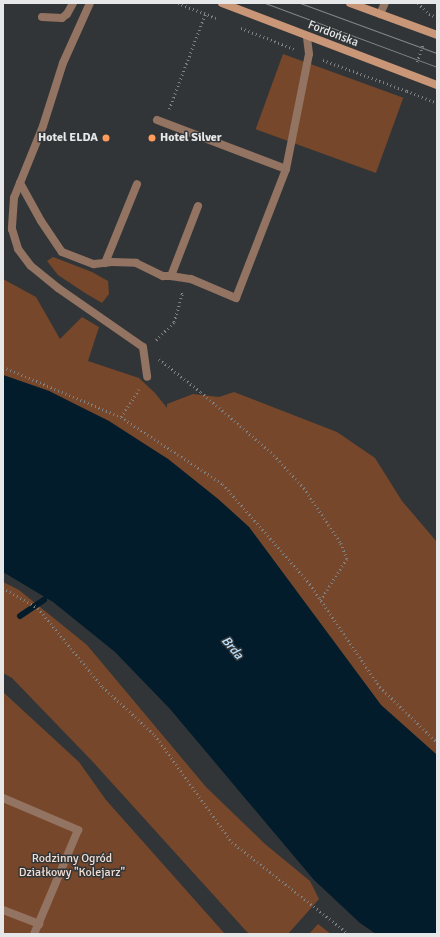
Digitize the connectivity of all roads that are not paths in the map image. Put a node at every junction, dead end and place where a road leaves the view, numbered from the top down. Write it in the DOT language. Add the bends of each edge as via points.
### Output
graph roads {
  1 [pos="72,3"];
  2 [pos="90,3"];
  3 [pos="222,3"];
  4 [pos="350,3"];
  5 [pos="385,3"];
  6 [pos="380,14"];
  7 [pos="42,17"];
  8 [pos="437,35"];
  9 [pos="307,37"];
  10 [pos="437,85"];
  11 [pos="160,121"];
  12 [pos="286,169"];
  13 [pos="20,183"];
  14 [pos="137,184"];
  15 [pos="198,206"];
  16 [pos="105,263"];
  17 [pos="171,276"];
  18 [pos="147,377"];
  19 [pos="3,798"];
  20 [pos="3,910"];
  21 [pos="38,924"];
  22 [pos="34,934"];
  1 -- 7 [label="street" via="62,18"];
  2 -- 13 [label="street" via="63,63 43,126"];
  3 -- 9 [label="main road, Fordońska"];
  4 -- 6 [label="main road"];
  5 -- 6 [label="street"];
  6 -- 8 [label="main road"];
  9 -- 10 [label="main road, Fordońska"];
  9 -- 12 [label="street" via="309,54"];
  11 -- 12 [label="street"];
  12 -- 17 [label="street" via="236,298 191,279"];
  13 -- 16 [label="street" via="62,252 94,264"];
  13 -- 18 [label="street" via="14,198 12,229 18,248 30,266 143,347"];
  14 -- 16 [label="street"];
  15 -- 17 [label="street"];
  16 -- 17 [label="street" via="136,263 163,276"];
  19 -- 21 [label="street" via="78,830"];
  20 -- 21 [label="street"];
  21 -- 22 [label="street"];
}
